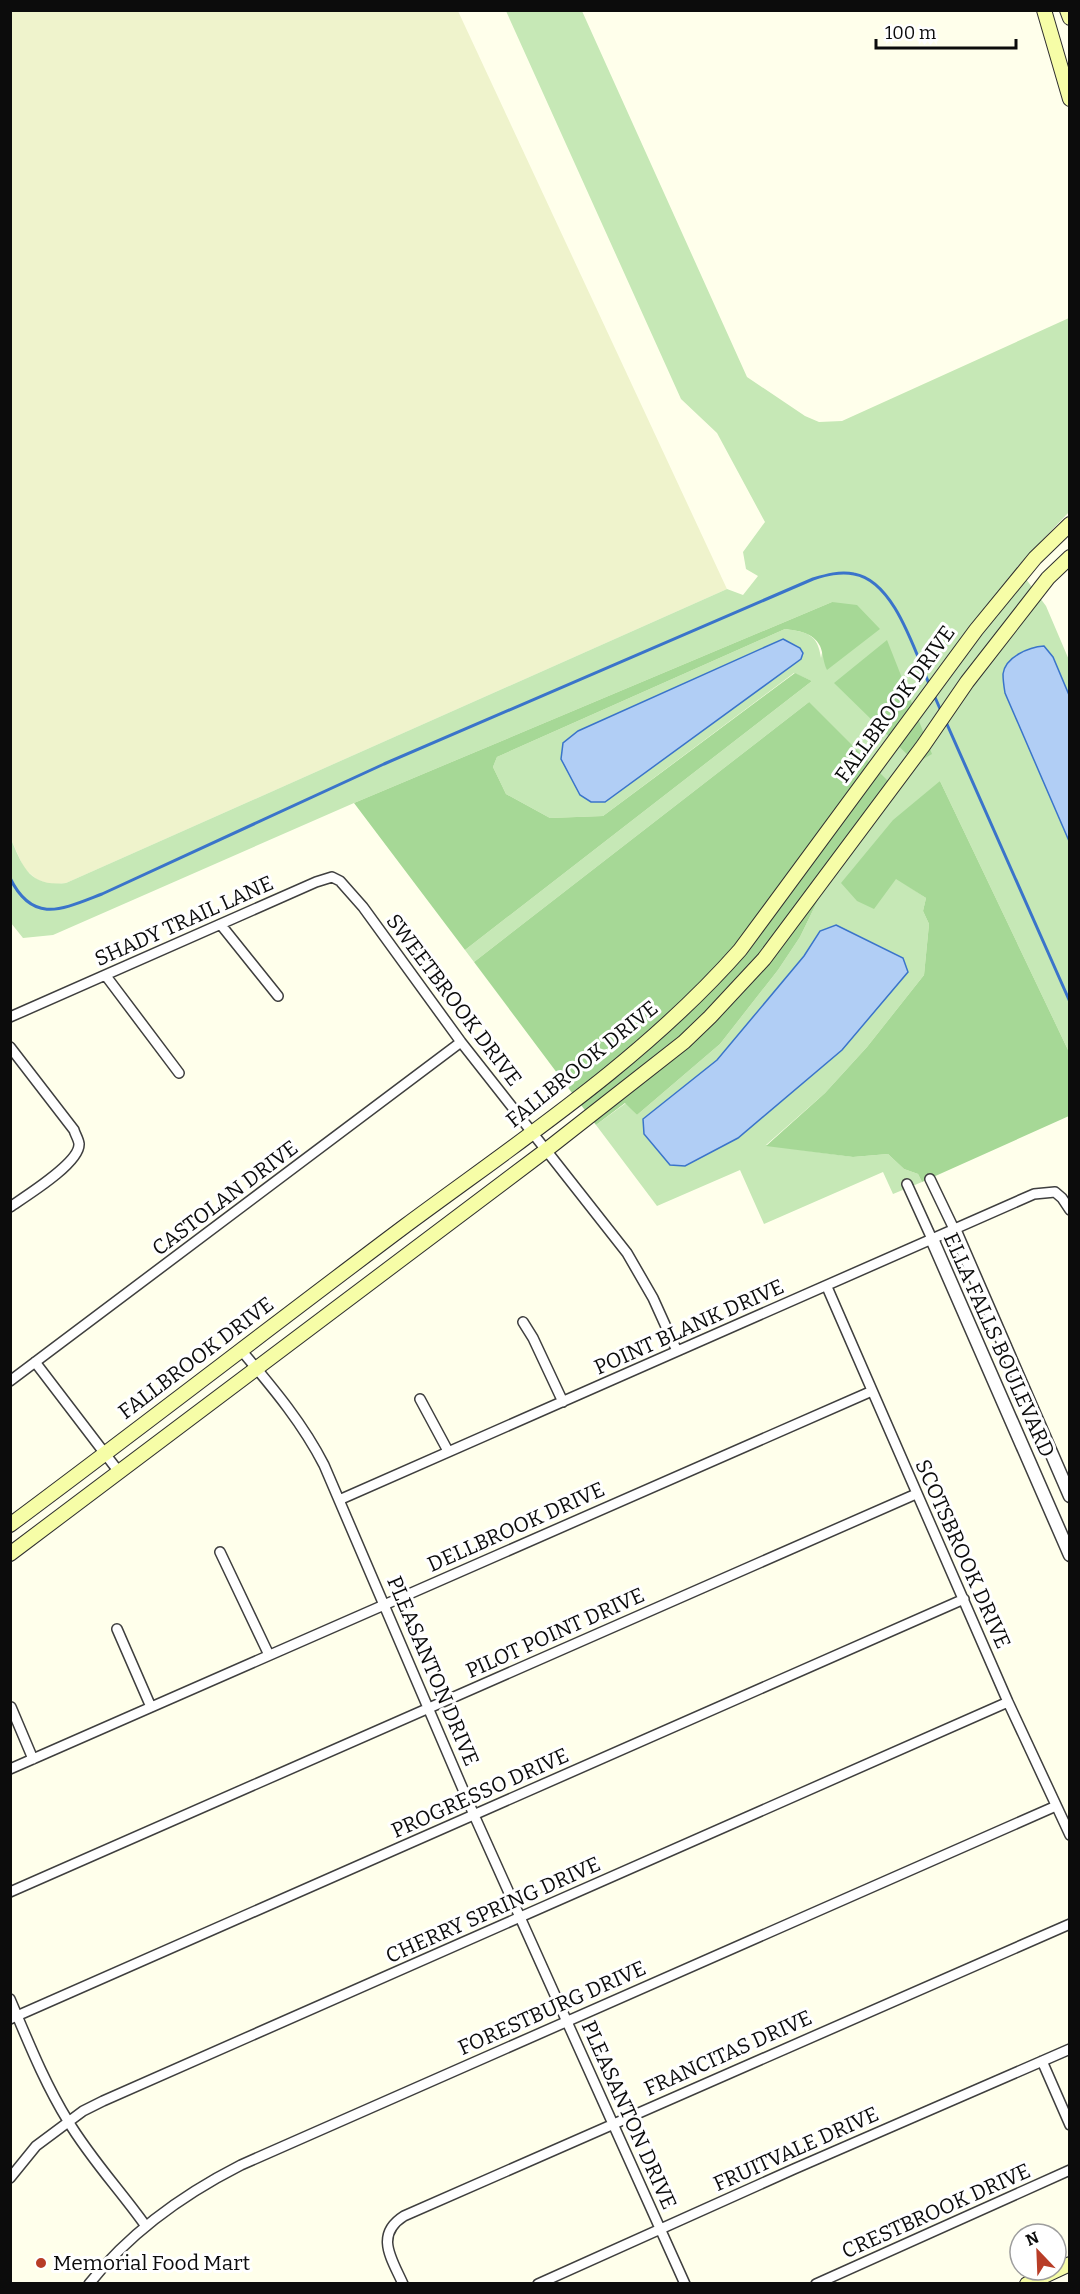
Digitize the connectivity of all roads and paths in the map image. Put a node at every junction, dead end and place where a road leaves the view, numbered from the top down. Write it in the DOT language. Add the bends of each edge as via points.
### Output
graph roads {
  1 [pos="1044,10"];
  2 [pos="1067,10"];
  3 [pos="1070,18"];
  4 [pos="1070,99"];
  5 [pos="1070,524"];
  6 [pos="1050,543"];
  7 [pos="1068,558"];
  8 [pos="939,679"];
  9 [pos="958,696"];
  10 [pos="363,908"];
  11 [pos="221,925"];
  12 [pos="106,976"];
  13 [pos="704,991"];
  14 [pos="278,996"];
  15 [pos="721,1005"];
  16 [pos="10,1017"];
  17 [pos="461,1042"];
  18 [pos="10,1047"];
  19 [pos="179,1073"];
  20 [pos="531,1133"];
  21 [pos="545,1151"];
  22 [pos="930,1179"];
  23 [pos="907,1184"];
  24 [pos="10,1207"];
  25 [pos="1070,1210"];
  26 [pos="404,1227"];
  27 [pos="954,1230"];
  28 [pos="932,1239"];
  29 [pos="419,1246"];
  30 [pos="826,1287"];
  31 [pos="523,1322"];
  32 [pos="241,1350"];
  33 [pos="677,1351"];
  34 [pos="35,1362"];
  35 [pos="256,1368"];
  36 [pos="10,1381"];
  37 [pos="872,1391"];
  38 [pos="420,1399"];
  39 [pos="562,1402"];
  40 [pos="1045,1439"];
  41 [pos="1023,1448"];
  42 [pos="448,1451"];
  43 [pos="105,1455"];
  44 [pos="119,1472"];
  45 [pos="916,1494"];
  46 [pos="1070,1496"];
  47 [pos="339,1500"];
  48 [pos="10,1525"];
  49 [pos="220,1552"];
  50 [pos="10,1554"];
  51 [pos="1070,1555"];
  52 [pos="964,1599"];
  53 [pos="385,1605"];
  54 [pos="117,1629"];
  55 [pos="269,1655"];
  56 [pos="1008,1702"];
  57 [pos="11,1707"];
  58 [pos="151,1707"];
  59 [pos="429,1708"];
  60 [pos="33,1759"];
  61 [pos="10,1769"];
  62 [pos="1056,1806"];
  63 [pos="474,1815"];
  64 [pos="1070,1835"];
  65 [pos="10,1892"];
  66 [pos="521,1917"];
  67 [pos="1070,1924"];
  68 [pos="10,1999"];
  69 [pos="14,2018"];
  70 [pos="567,2021"];
  71 [pos="1070,2049"];
  72 [pos="1042,2061"];
  73 [pos="68,2121"];
  74 [pos="613,2124"];
  75 [pos="1070,2125"];
  76 [pos="1070,2169"];
  77 [pos="10,2178"];
  78 [pos="145,2225"];
  79 [pos="660,2230"];
  80 [pos="1070,2264"];
  81 [pos="402,2282"];
  82 [pos="89,2283"];
  83 [pos="538,2283"];
  84 [pos="685,2283"];
  85 [pos="816,2283"];
  86 [pos="1027,2283"];
  1 -- 4 [label="main road"];
  2 -- 3 [label="main road"];
  5 -- 6 [label="main road, FALLBROOK DRIVE"];
  6 -- 7 [label="main road"];
  6 -- 8 [label="main road, FALLBROOK DRIVE"];
  7 -- 9 [label="main road" via="1048,578"];
  8 -- 9 [label="main road"];
  8 -- 13 [label="main road, FALLBROOK DRIVE" via="740,950"];
  9 -- 15 [label="main road" via="764,959"];
  10 -- 11 [label="street, SHADY TRAIL LANE" via="332,877"];
  10 -- 17 [label="street, SWEETBROOK DRIVE"];
  11 -- 12 [label="street, SHADY TRAIL LANE"];
  11 -- 14 [label="street"];
  12 -- 16 [label="street, SHADY TRAIL LANE"];
  12 -- 19 [label="street"];
  13 -- 15 [label="main road"];
  13 -- 20 [label="main road, FALLBROOK DRIVE" via="632,1055"];
  15 -- 21 [label="main road" via="684,1042"];
  17 -- 20 [label="street, SWEETBROOK DRIVE"];
  17 -- 34 [label="street, CASTOLAN DRIVE"];
  18 -- 24 [label="street" via="74,1130 79,1144 69,1164"];
  20 -- 21 [label="street, SWEETBROOK DRIVE"];
  20 -- 26 [label="main road, FALLBROOK DRIVE"];
  21 -- 29 [label="main road"];
  21 -- 33 [label="street, SWEETBROOK DRIVE" via="627,1253 654,1298"];
  22 -- 27 [label="street, ELLA FALLS BOULEVARD"];
  23 -- 28 [label="street, ELLA FALLS BOULEVARD"];
  25 -- 27 [label="street, POINT BLANK DRIVE" via="1055,1192 1035,1194"];
  26 -- 29 [label="main road"];
  26 -- 32 [label="main road, FALLBROOK DRIVE"];
  27 -- 28 [label="street, POINT BLANK DRIVE"];
  27 -- 40 [label="street, ELLA FALLS BOULEVARD"];
  28 -- 30 [label="street, POINT BLANK DRIVE"];
  28 -- 41 [label="street, ELLA FALLS BOULEVARD"];
  29 -- 35 [label="main road"];
  30 -- 33 [label="street, POINT BLANK DRIVE"];
  30 -- 37 [label="street, SCOTSBROOK DRIVE"];
  31 -- 39 [label="street"];
  32 -- 35 [label="street, PLEASANTON DRIVE"];
  32 -- 43 [label="main road, FALLBROOK DRIVE"];
  33 -- 39 [label="street, POINT BLANK DRIVE"];
  34 -- 36 [label="street, CASTOLAN DRIVE"];
  34 -- 43 [label="street"];
  35 -- 44 [label="main road"];
  35 -- 47 [label="street, PLEASANTON DRIVE" via="312,1442"];
  37 -- 45 [label="street, SCOTSBROOK DRIVE"];
  37 -- 53 [label="street, DELLBROOK DRIVE"];
  38 -- 42 [label="street"];
  39 -- 42 [label="street, POINT BLANK DRIVE"];
  40 -- 41 [label="street"];
  40 -- 46 [label="street, ELLA FALLS BOULEVARD"];
  41 -- 51 [label="street, ELLA FALLS BOULEVARD"];
  42 -- 47 [label="street, POINT BLANK DRIVE"];
  43 -- 44 [label="street"];
  43 -- 48 [label="main road, FALLBROOK DRIVE"];
  44 -- 50 [label="main road"];
  45 -- 52 [label="street, SCOTSBROOK DRIVE"];
  45 -- 59 [label="street, PILOT POINT DRIVE"];
  47 -- 53 [label="street, PLEASANTON DRIVE"];
  49 -- 55 [label="street"];
  52 -- 56 [label="street, SCOTSBROOK DRIVE"];
  52 -- 63 [label="street, PROGRESSO DRIVE"];
  53 -- 55 [label="street, DELLBROOK DRIVE"];
  53 -- 59 [label="street, PLEASANTON DRIVE"];
  54 -- 58 [label="street"];
  55 -- 58 [label="street, DELLBROOK DRIVE"];
  56 -- 62 [label="street, SCOTSBROOK DRIVE"];
  56 -- 66 [label="street, CHERRY SPRING DRIVE"];
  57 -- 60 [label="street"];
  58 -- 60 [label="street, DELLBROOK DRIVE"];
  59 -- 63 [label="street, PLEASANTON DRIVE"];
  59 -- 65 [label="street, PILOT POINT DRIVE"];
  60 -- 61 [label="street, DELLBROOK DRIVE"];
  62 -- 64 [label="street, SCOTSBROOK DRIVE"];
  62 -- 70 [label="street, FORESTBURG DRIVE"];
  63 -- 66 [label="street, PLEASANTON DRIVE"];
  63 -- 69 [label="street, PROGRESSO DRIVE"];
  66 -- 70 [label="street, PLEASANTON DRIVE"];
  66 -- 73 [label="street, CHERRY SPRING DRIVE" via="103,2101"];
  67 -- 74 [label="street, FRANCITAS DRIVE"];
  68 -- 69 [label="street"];
  69 -- 73 [label="street"];
  70 -- 74 [label="street, PLEASANTON DRIVE"];
  70 -- 78 [label="street, FORESTBURG DRIVE" via="241,2165 196,2189"];
  71 -- 72 [label="street, FRUITVALE DRIVE"];
  72 -- 75 [label="street"];
  72 -- 79 [label="street, FRUITVALE DRIVE"];
  73 -- 77 [label="street, CHERRY SPRING DRIVE" via="36,2146"];
  73 -- 78 [label="street"];
  74 -- 79 [label="street, PLEASANTON DRIVE"];
  74 -- 81 [label="street, FRANCITAS DRIVE" via="396,2221 387,2235 387,2243"];
  76 -- 85 [label="street, CRESTBROOK DRIVE"];
  78 -- 82 [label="street, FORESTBURG DRIVE"];
  79 -- 83 [label="street, FRUITVALE DRIVE"];
  79 -- 84 [label="street, PLEASANTON DRIVE"];
  80 -- 86 [label="main road"];
}
